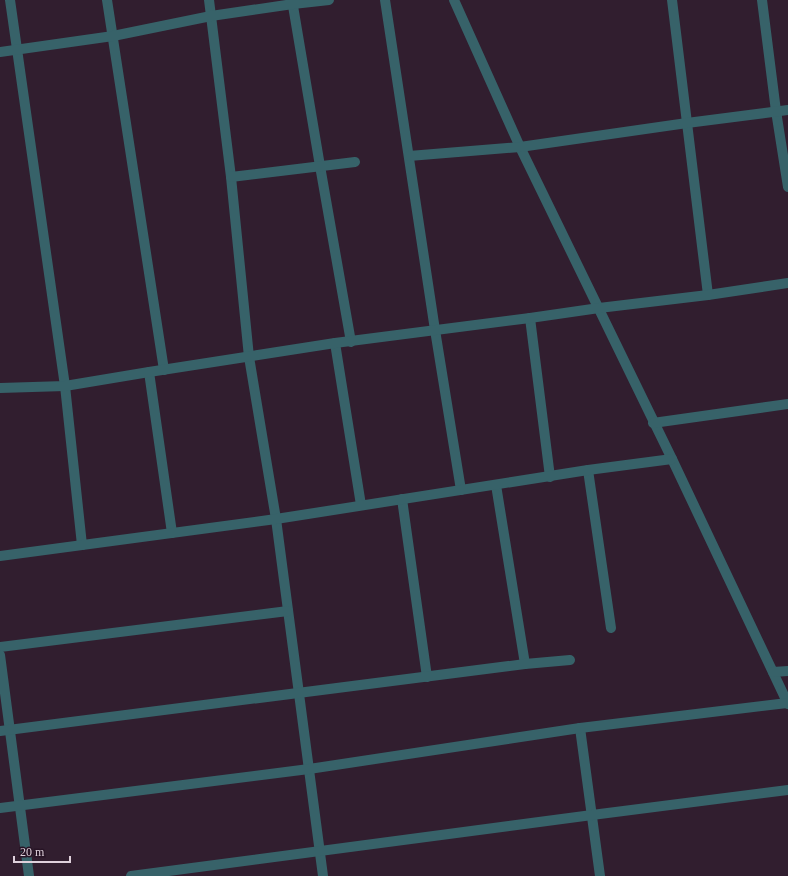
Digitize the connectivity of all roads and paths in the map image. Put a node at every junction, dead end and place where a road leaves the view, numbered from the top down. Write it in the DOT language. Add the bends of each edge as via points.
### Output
graph roads {
  1 [pos="10,0"];
  2 [pos="107,0"];
  3 [pos="209,0"];
  4 [pos="329,0"];
  5 [pos="388,0"];
  6 [pos="454,0"];
  7 [pos="672,0"];
  8 [pos="762,0"];
  9 [pos="292,2"];
  10 [pos="211,16"];
  11 [pos="113,36"];
  12 [pos="18,50"];
  13 [pos="0,52"];
  14 [pos="788,110"];
  15 [pos="776,111"];
  16 [pos="687,123"];
  17 [pos="520,147"];
  18 [pos="408,156"];
  19 [pos="355,162"];
  20 [pos="320,166"];
  21 [pos="231,177"];
  22 [pos="788,187"];
  23 [pos="788,283"];
  24 [pos="708,295"];
  25 [pos="598,308"];
  26 [pos="530,318"];
  27 [pos="435,330"];
  28 [pos="351,342"];
  29 [pos="335,344"];
  30 [pos="250,357"];
  31 [pos="164,370"];
  32 [pos="149,372"];
  33 [pos="65,386"];
  34 [pos="0,388"];
  35 [pos="788,404"];
  36 [pos="653,423"];
  37 [pos="672,459"];
  38 [pos="588,470"];
  39 [pos="550,476"];
  40 [pos="496,485"];
  41 [pos="461,490"];
  42 [pos="402,499"];
  43 [pos="361,505"];
  44 [pos="276,519"];
  45 [pos="172,533"];
  46 [pos="82,545"];
  47 [pos="0,556"];
  48 [pos="288,611"];
  49 [pos="611,628"];
  50 [pos="0,647"];
  51 [pos="0,655"];
  52 [pos="570,660"];
  53 [pos="525,664"];
  54 [pos="788,671"];
  55 [pos="773,672"];
  56 [pos="427,677"];
  57 [pos="299,693"];
  58 [pos="788,704"];
  59 [pos="580,728"];
  60 [pos="5,731"];
  61 [pos="309,769"];
  62 [pos="788,790"];
  63 [pos="20,806"];
  64 [pos="0,808"];
  65 [pos="592,815"];
  66 [pos="320,851"];
  67 [pos="29,876"];
  68 [pos="131,876"];
  69 [pos="323,876"];
  70 [pos="600,876"];
  1 -- 12 [label="street"];
  2 -- 11 [label="street"];
  3 -- 10 [label="street"];
  4 -- 9 [label="street"];
  5 -- 18 [label="street"];
  6 -- 17 [label="street"];
  7 -- 16 [label="street"];
  8 -- 15 [label="street"];
  9 -- 10 [label="street"];
  9 -- 20 [label="street"];
  10 -- 11 [label="street"];
  10 -- 21 [label="street"];
  11 -- 12 [label="street"];
  11 -- 31 [label="street"];
  12 -- 13 [label="street"];
  12 -- 33 [label="street"];
  14 -- 15 [label="street"];
  15 -- 16 [label="street"];
  15 -- 22 [label="street"];
  16 -- 17 [label="street"];
  16 -- 24 [label="street"];
  17 -- 18 [label="street"];
  17 -- 25 [label="street"];
  18 -- 27 [label="street"];
  19 -- 20 [label="street"];
  20 -- 21 [label="street"];
  20 -- 28 [label="street"];
  21 -- 30 [label="street"];
  23 -- 24 [label="street"];
  24 -- 25 [label="street"];
  25 -- 26 [label="street"];
  25 -- 36 [label="street"];
  26 -- 27 [label="street"];
  26 -- 39 [label="street"];
  27 -- 28 [label="street"];
  27 -- 41 [label="street"];
  28 -- 29 [label="street"];
  29 -- 30 [label="street"];
  29 -- 43 [label="street"];
  30 -- 31 [label="street"];
  30 -- 44 [label="street"];
  31 -- 32 [label="street"];
  32 -- 33 [label="street"];
  32 -- 45 [label="street"];
  33 -- 34 [label="street"];
  33 -- 46 [label="street"];
  35 -- 36 [label="street"];
  36 -- 37 [label="street"];
  37 -- 38 [label="street"];
  37 -- 55 [label="street"];
  38 -- 39 [label="street"];
  38 -- 49 [label="street"];
  39 -- 40 [label="street"];
  40 -- 41 [label="street"];
  40 -- 53 [label="street"];
  41 -- 42 [label="street"];
  42 -- 43 [label="street"];
  42 -- 56 [label="street"];
  43 -- 44 [label="street"];
  44 -- 45 [label="street"];
  44 -- 48 [label="street"];
  45 -- 46 [label="street"];
  46 -- 47 [label="street"];
  48 -- 50 [label="street"];
  48 -- 57 [label="street"];
  51 -- 60 [label="street"];
  52 -- 53 [label="street"];
  53 -- 56 [label="street"];
  54 -- 55 [label="street"];
  55 -- 58 [label="street"];
  56 -- 57 [label="street"];
  57 -- 60 [label="street"];
  57 -- 61 [label="street"];
  58 -- 59 [label="street"];
  59 -- 61 [label="street"];
  59 -- 65 [label="street"];
  60 -- 63 [label="street"];
  61 -- 63 [label="street"];
  61 -- 66 [label="street"];
  62 -- 65 [label="street"];
  63 -- 64 [label="street"];
  63 -- 67 [label="street"];
  65 -- 66 [label="street"];
  65 -- 70 [label="street"];
  66 -- 68 [label="street"];
  66 -- 69 [label="street"];
}
